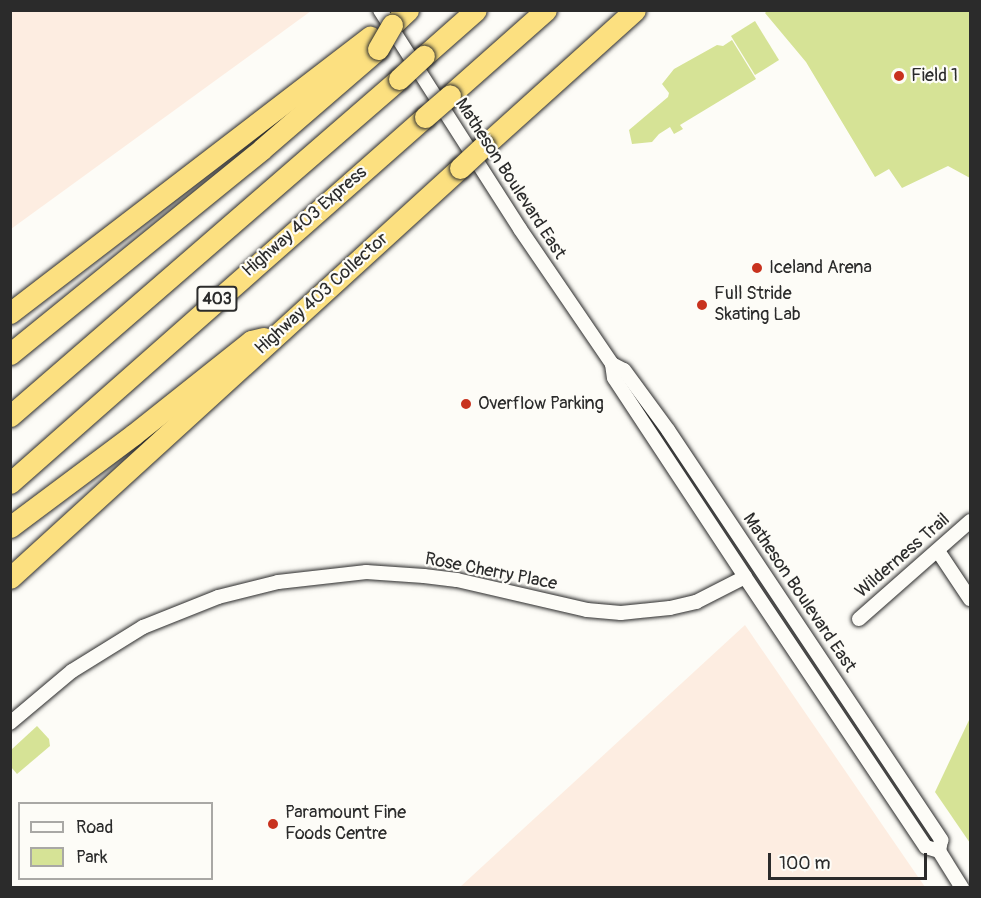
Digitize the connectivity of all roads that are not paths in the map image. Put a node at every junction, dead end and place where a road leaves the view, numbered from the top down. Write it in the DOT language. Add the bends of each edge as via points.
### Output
graph roads {
  1 [pos="476,10"];
  2 [pos="546,10"];
  3 [pos="635,10"];
  4 [pos="395,16"];
  5 [pos="374,43"];
  6 [pos="10,314"];
  7 [pos="278,334"];
  8 [pos="10,354"];
  9 [pos="612,364"];
  10 [pos="10,416"];
  11 [pos="10,483"];
  12 [pos="970,521"];
  13 [pos="10,527"];
  14 [pos="938,551"];
  15 [pos="745,577"];
  16 [pos="10,578"];
  17 [pos="970,598"];
  18 [pos="859,619"];
  19 [pos="10,723"];
  20 [pos="939,851"];
  21 [pos="962,888"];
  1 -- 10 [label="highway, 403, bridge"];
  2 -- 11 [label="highway, Highway 403 Express / 403, bridge"];
  3 -- 7 [label="highway, Highway 403 Collector, bridge"];
  4 -- 5 [label="highway, bridge"];
  4 -- 9 [label="street, Matheson Boulevard East" via="520,229"];
  5 -- 6 [label="highway"];
  5 -- 8 [label="highway" via="253,156"];
  7 -- 13 [label="highway" via="251,341"];
  7 -- 16 [label="highway, Highway 403 Collector"];
  9 -- 15 [label="street, Matheson Boulevard East" via="614,378"];
  9 -- 20 [label="street, Matheson Boulevard East" via="624,370 669,430 941,840"];
  12 -- 14 [label="street, Wilderness Trail"];
  14 -- 17 [label="street"];
  14 -- 18 [label="street, Wilderness Trail"];
  15 -- 19 [label="street, Rose Cherry Place" via="696,602 621,613 587,610 457,580 405,574 366,572 279,582 218,597 143,627 72,671"];
  15 -- 20 [label="street, Matheson Boulevard East" via="926,847"];
  20 -- 21 [label="street, Matheson Boulevard East"];
}
